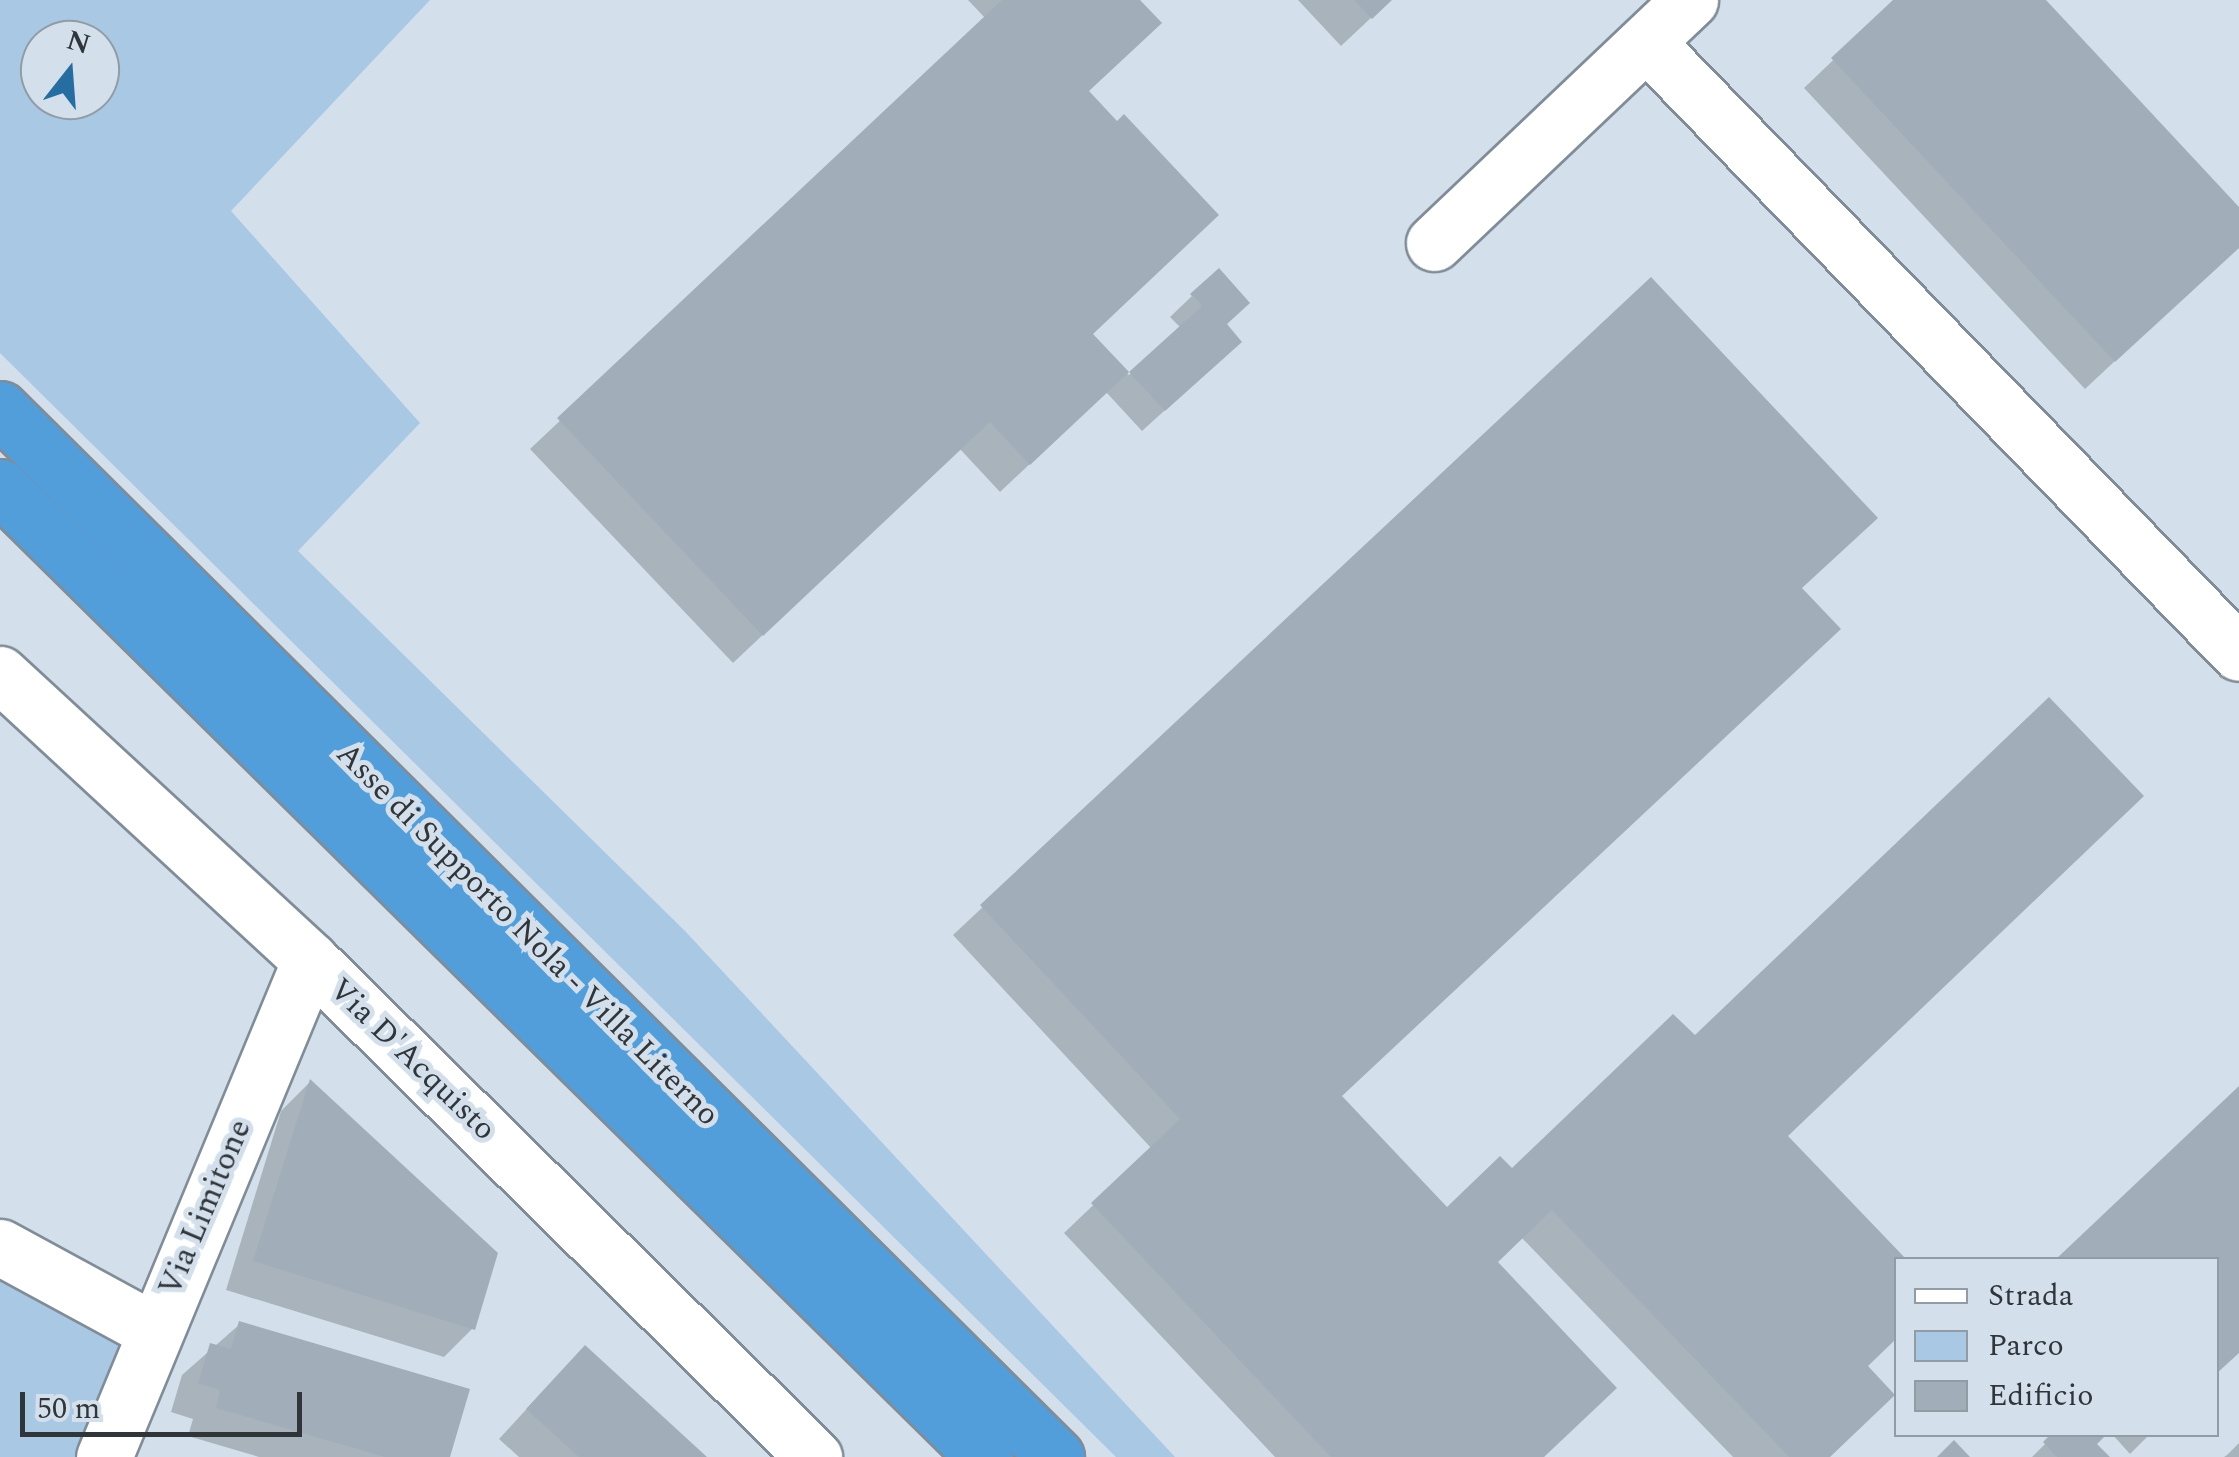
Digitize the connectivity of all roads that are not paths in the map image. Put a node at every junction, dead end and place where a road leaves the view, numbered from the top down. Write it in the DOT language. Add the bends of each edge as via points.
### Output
graph roads {
  1 [pos="1690,0"];
  2 [pos="1646,42"];
  3 [pos="1434,242"];
  4 [pos="0,409"];
  5 [pos="0,487"];
  6 [pos="2239,653"];
  7 [pos="0,674"];
  8 [pos="323,771"];
  9 [pos="310,960"];
  10 [pos="0,1247"];
  11 [pos="154,1331"];
  12 [pos="104,1457"];
  13 [pos="814,1457"];
  14 [pos="985,1457"];
  15 [pos="1056,1457"];
  1 -- 2 [label="street"];
  2 -- 3 [label="street"];
  2 -- 6 [label="street"];
  4 -- 8 [label="highway, Asse di Supporto Nola - Villa Literno" via="286,695"];
  5 -- 8 [label="highway, Asse di Supporto Nola - Villa Literno" via="248,734"];
  7 -- 9 [label="street, Via D'Acquisto"];
  8 -- 14 [label="highway, Asse di Supporto Nola - Villa Literno"];
  8 -- 15 [label="highway, Asse di Supporto Nola - Villa Literno"];
  9 -- 11 [label="street, Via Limitone"];
  9 -- 13 [label="street, Via D'Acquisto"];
  10 -- 11 [label="street"];
  11 -- 12 [label="street, Via Limitone"];
}
